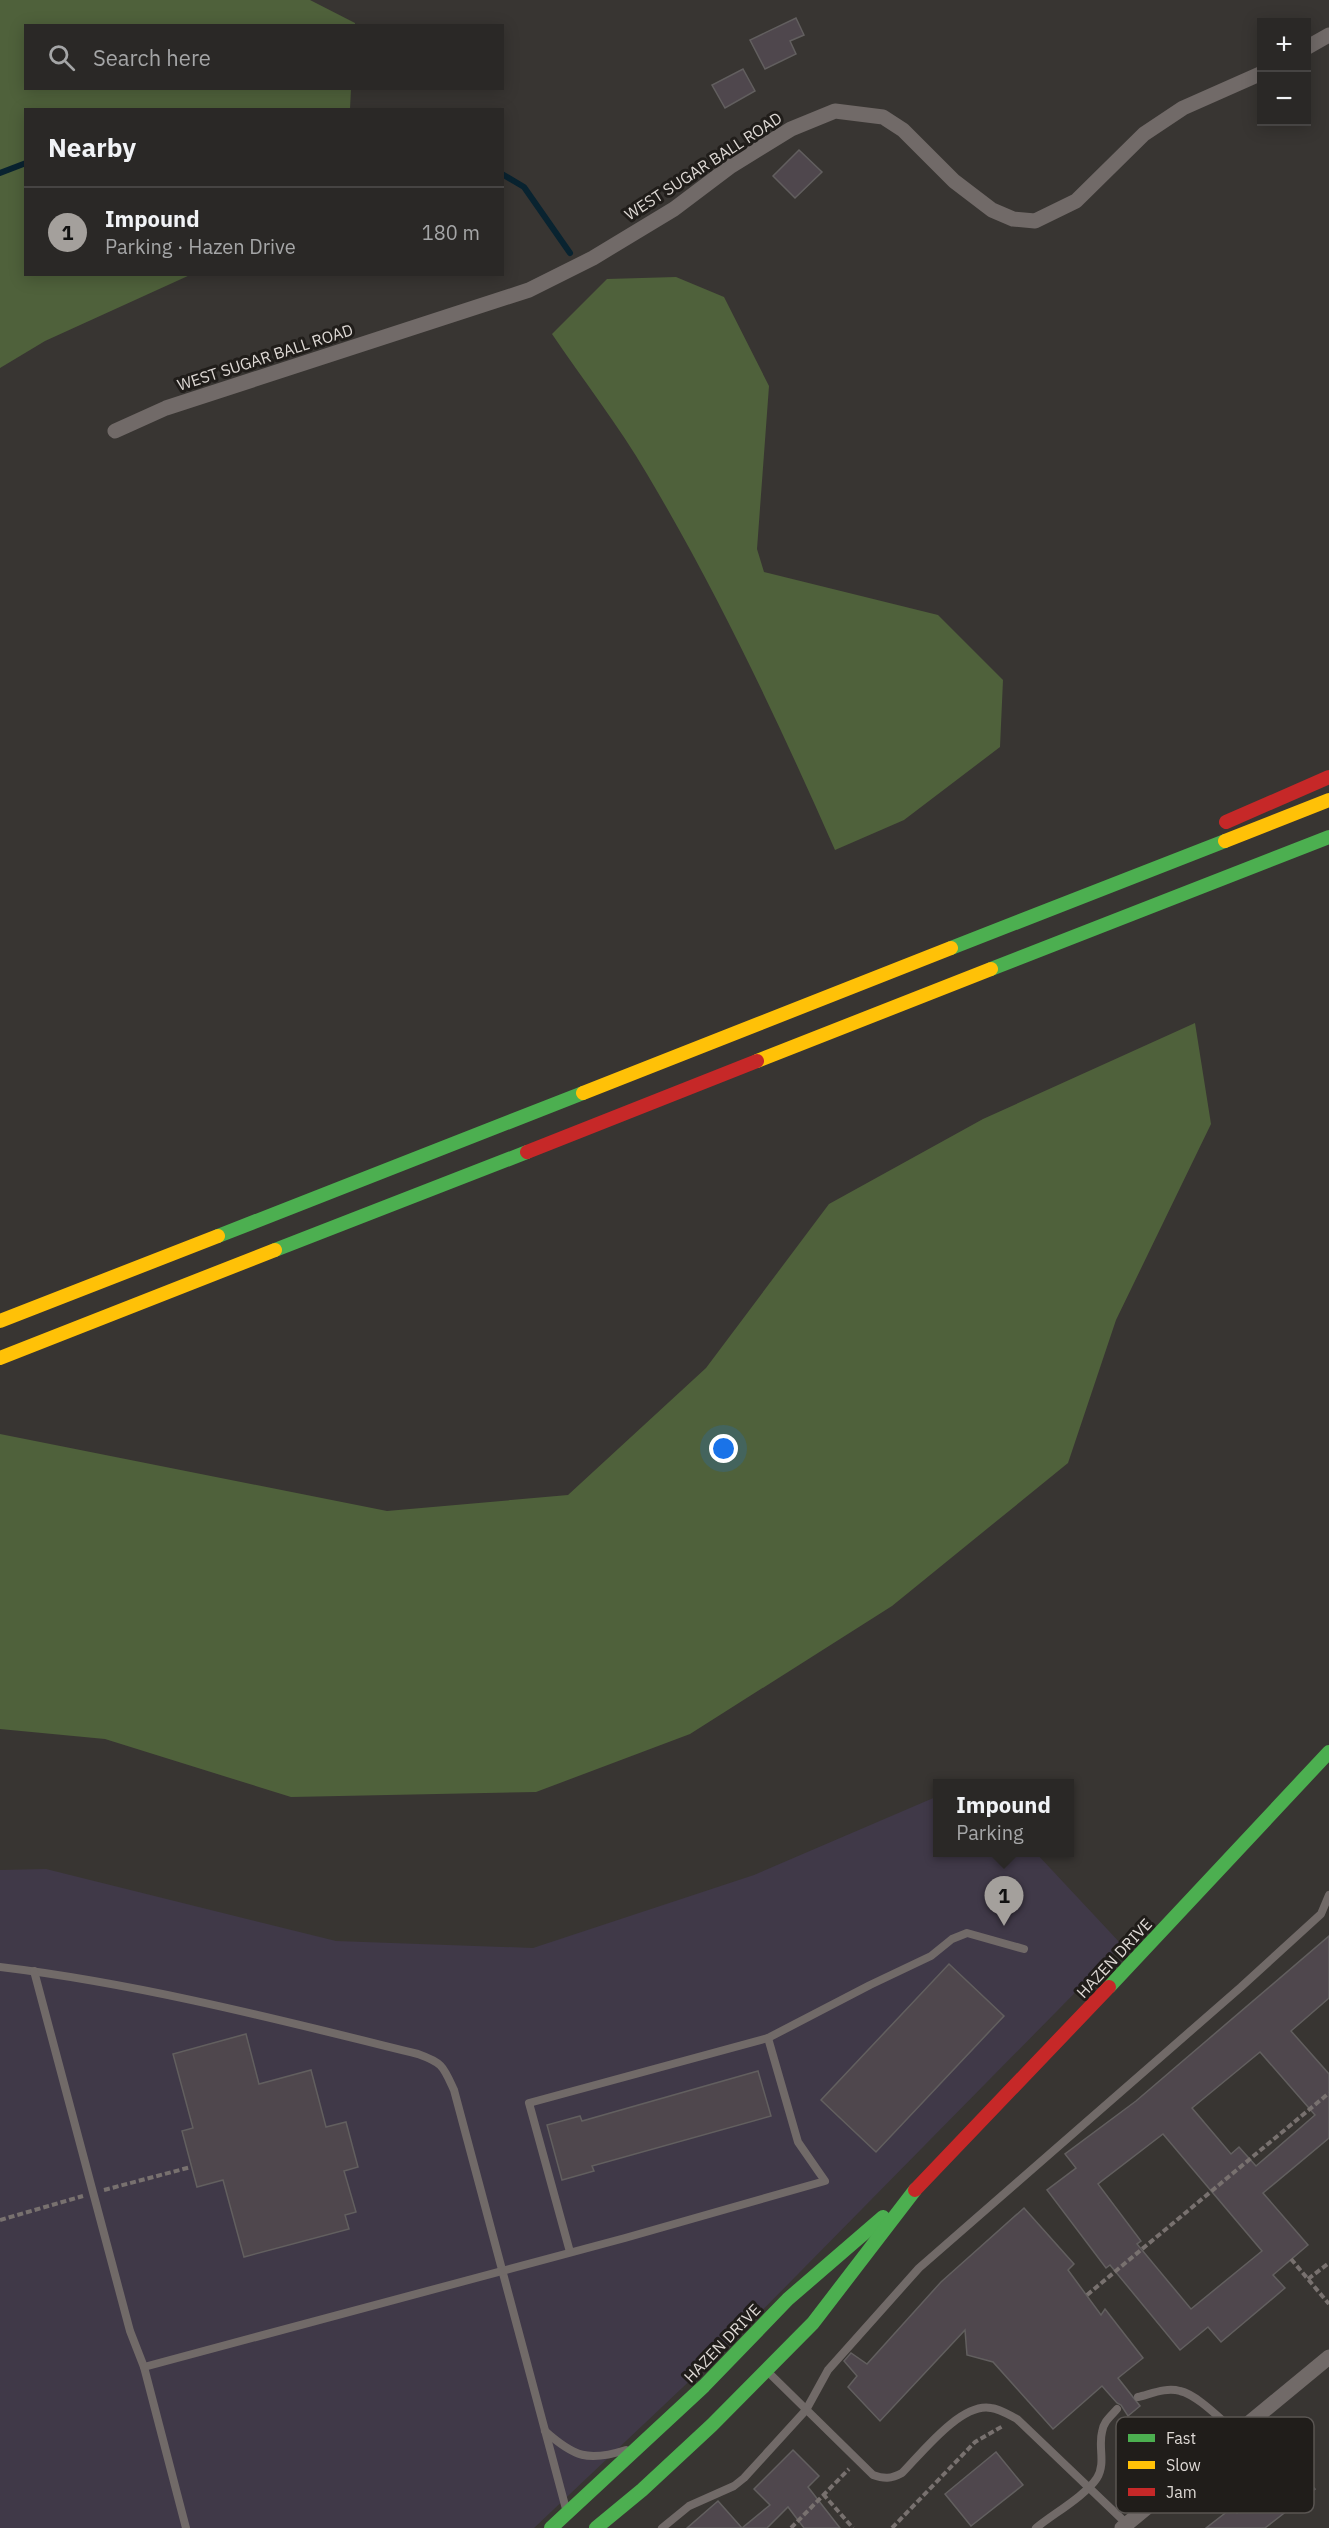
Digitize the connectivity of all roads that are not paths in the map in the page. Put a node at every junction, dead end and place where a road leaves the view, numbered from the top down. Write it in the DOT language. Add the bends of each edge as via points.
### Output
graph roads {
  1 [pos="1329,35"];
  2 [pos="1311,45"];
  3 [pos="1257,75"];
  4 [pos="115,431"];
  5 [pos="1329,777"];
  6 [pos="1329,800"];
  7 [pos="1210,829"];
  8 [pos="1329,837"];
  9 [pos="1178,844"];
  10 [pos="1329,849"];
  11 [pos="1167,901"];
  12 [pos="974,939"];
  13 [pos="0,1321"];
  14 [pos="0,1358"];
  15 [pos="1329,1752"];
  16 [pos="1329,1895"];
  17 [pos="1024,1949"];
  18 [pos="0,1967"];
  19 [pos="34,1971"];
  20 [pos="768,2038"];
  21 [pos="920,2184"];
  22 [pos="570,2253"];
  23 [pos="502,2271"];
  24 [pos="1329,2357"];
  25 [pos="144,2367"];
  26 [pos="766,2370"];
  27 [pos="1138,2397"];
  28 [pos="1117,2409"];
  29 [pos="806,2410"];
  30 [pos="1217,2417"];
  31 [pos="1256,2417"];
  32 [pos="545,2431"];
  33 [pos="642,2446"];
  34 [pos="1089,2487"];
  35 [pos="1140,2513"];
  36 [pos="567,2514"];
  37 [pos="1124,2526"];
  38 [pos="186,2528"];
  39 [pos="551,2528"];
  40 [pos="596,2528"];
  41 [pos="662,2528"];
  42 [pos="1036,2528"];
  1 -- 2 [label="street"];
  3 -- 4 [label="street, WEST SUGAR BALL ROAD" via="1183,108 1144,134 1076,201 1035,221 1013,219 992,210 954,181 903,130 883,117 835,111 791,129 730,166 663,215 529,290 166,408"];
  5 -- 7 [label="main road"];
  6 -- 12 [label="main road"];
  8 -- 11 [label="main road"];
  9 -- 12 [label="main road"];
  10 -- 11 [label="main road"];
  11 -- 14 [label="main road"];
  12 -- 13 [label="main road"];
  15 -- 21 [label="main road, HAZEN DRIVE"];
  16 -- 29 [label="lane" via="1321,1914 1241,1987 920,2268 828,2370"];
  17 -- 20 [label="lane" via="967,1932 931,1956"];
  18 -- 19 [label="lane"];
  19 -- 23 [label="lane" via="280,2020 437,2061 454,2090"];
  19 -- 25 [label="lane" via="130,2331"];
  20 -- 22 [label="lane" via="529,2103"];
  20 -- 22 [label="lane" via="798,2142 825,2181"];
  21 -- 26 [label="main road, HAZEN DRIVE" via="813,2323"];
  21 -- 33 [label="main road, HAZEN DRIVE" via="788,2299"];
  22 -- 23 [label="lane"];
  23 -- 25 [label="lane"];
  23 -- 32 [label="lane"];
  24 -- 31 [label="street"];
  25 -- 38 [label="lane"];
  26 -- 29 [label="lane"];
  26 -- 40 [label="main road, HAZEN DRIVE" via="686,2450"];
  27 -- 30 [label="lane" via="1180,2391"];
  28 -- 34 [label="lane" via="1101,2432 1101,2468"];
  29 -- 34 [label="lane" via="873,2475 883,2479 902,2473 955,2420 967,2412 989,2407 1017,2419"];
  29 -- 41 [label="lane" via="744,2478 689,2506"];
  32 -- 33 [label="lane" via="563,2447 591,2458"];
  32 -- 36 [label="lane"];
  33 -- 36 [label="main road, HAZEN DRIVE"];
  34 -- 37 [label="lane"];
  34 -- 42 [label="lane"];
  35 -- 37 [label="street"];
  36 -- 39 [label="main road, HAZEN DRIVE"];
}
